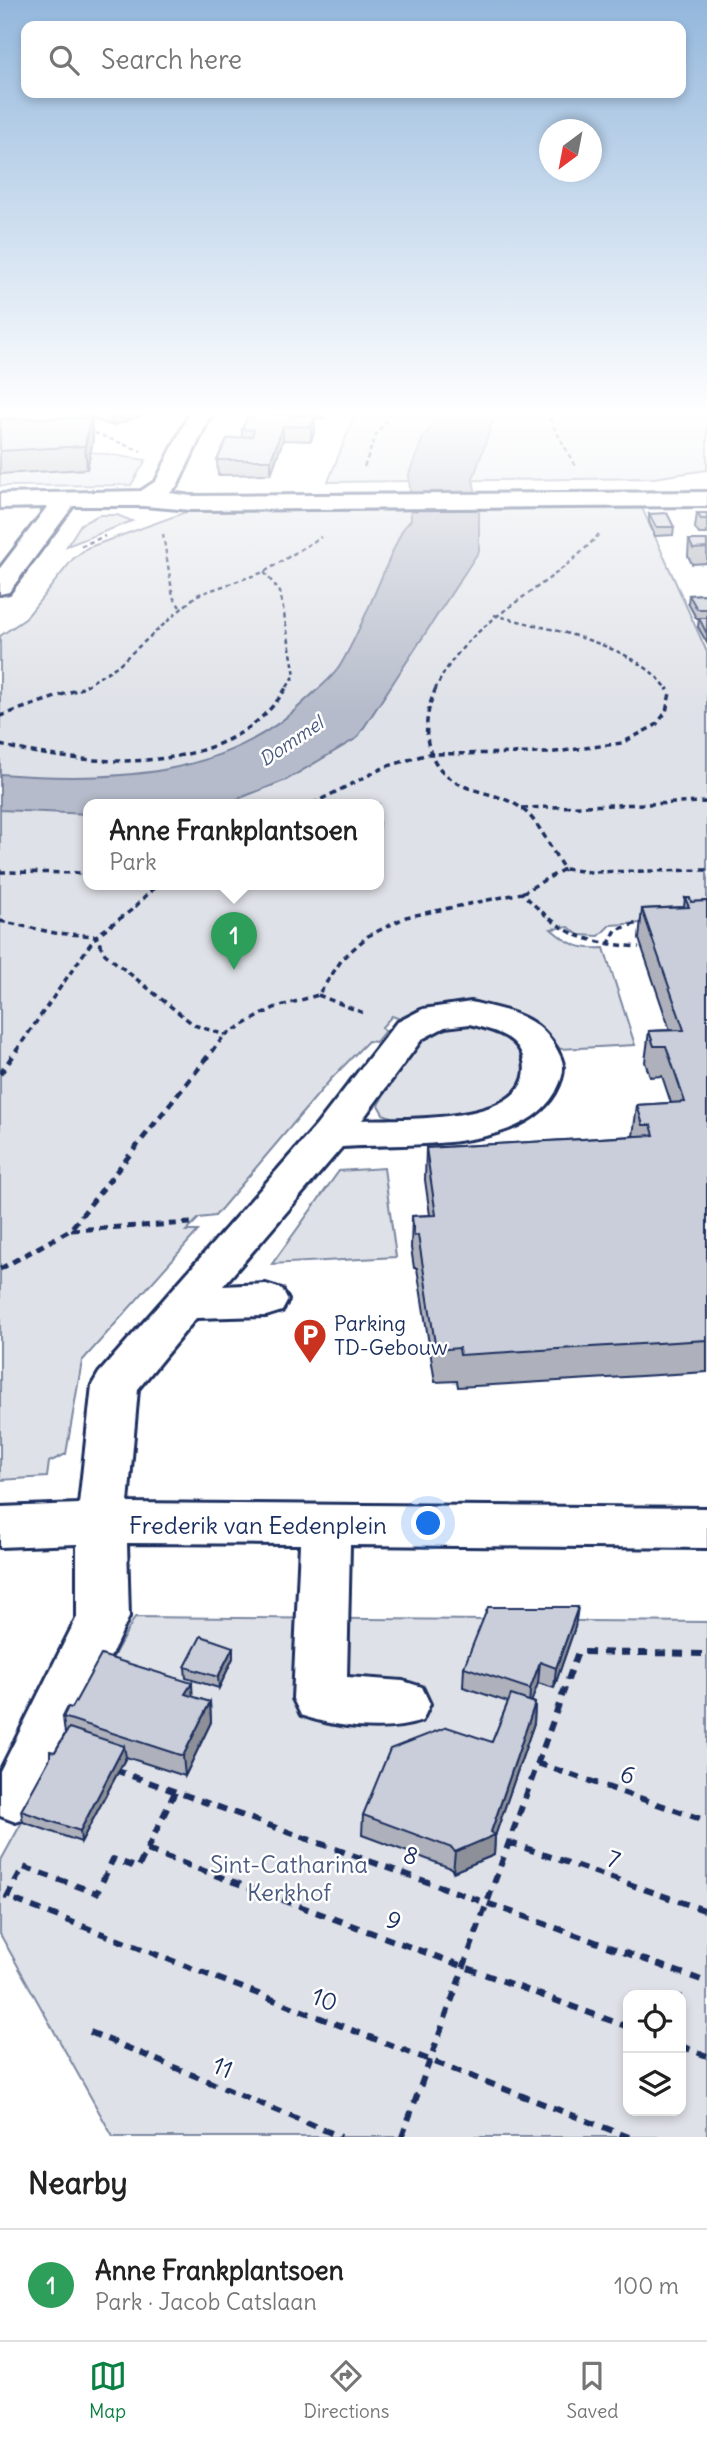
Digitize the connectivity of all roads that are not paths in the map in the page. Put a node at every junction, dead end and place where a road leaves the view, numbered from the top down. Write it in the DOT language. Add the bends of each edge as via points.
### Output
graph roads {
  1 [pos="56,512"];
  2 [pos="0,586"];
  3 [pos="330,1135"];
  4 [pos="266,1300"];
  5 [pos="184,1303"];
  6 [pos="102,1523"];
  7 [pos="326,1525"];
  8 [pos="0,1527"];
  9 [pos="707,1528"];
  10 [pos="404,1704"];
  11 [pos="16,1797"];
  1 -- 2 [label="street"];
  3 -- 3 [label="street, Frederik van Eedenplein" via="409,1031 436,1017 471,1013 511,1024 534,1040 544,1062 542,1081 531,1100 510,1116 481,1126"];
  3 -- 5 [label="street, Frederik van Eedenplein"];
  4 -- 5 [label="street"];
  5 -- 6 [label="street, Frederik van Eedenplein" via="116,1385"];
  6 -- 7 [label="street, Frederik van Eedenplein"];
  6 -- 8 [label="street, Frederik van Eedenplein"];
  6 -- 11 [label="street" via="103,1617"];
  7 -- 9 [label="street, Frederik van Eedenplein"];
  7 -- 10 [label="street" via="320,1699"];
}
